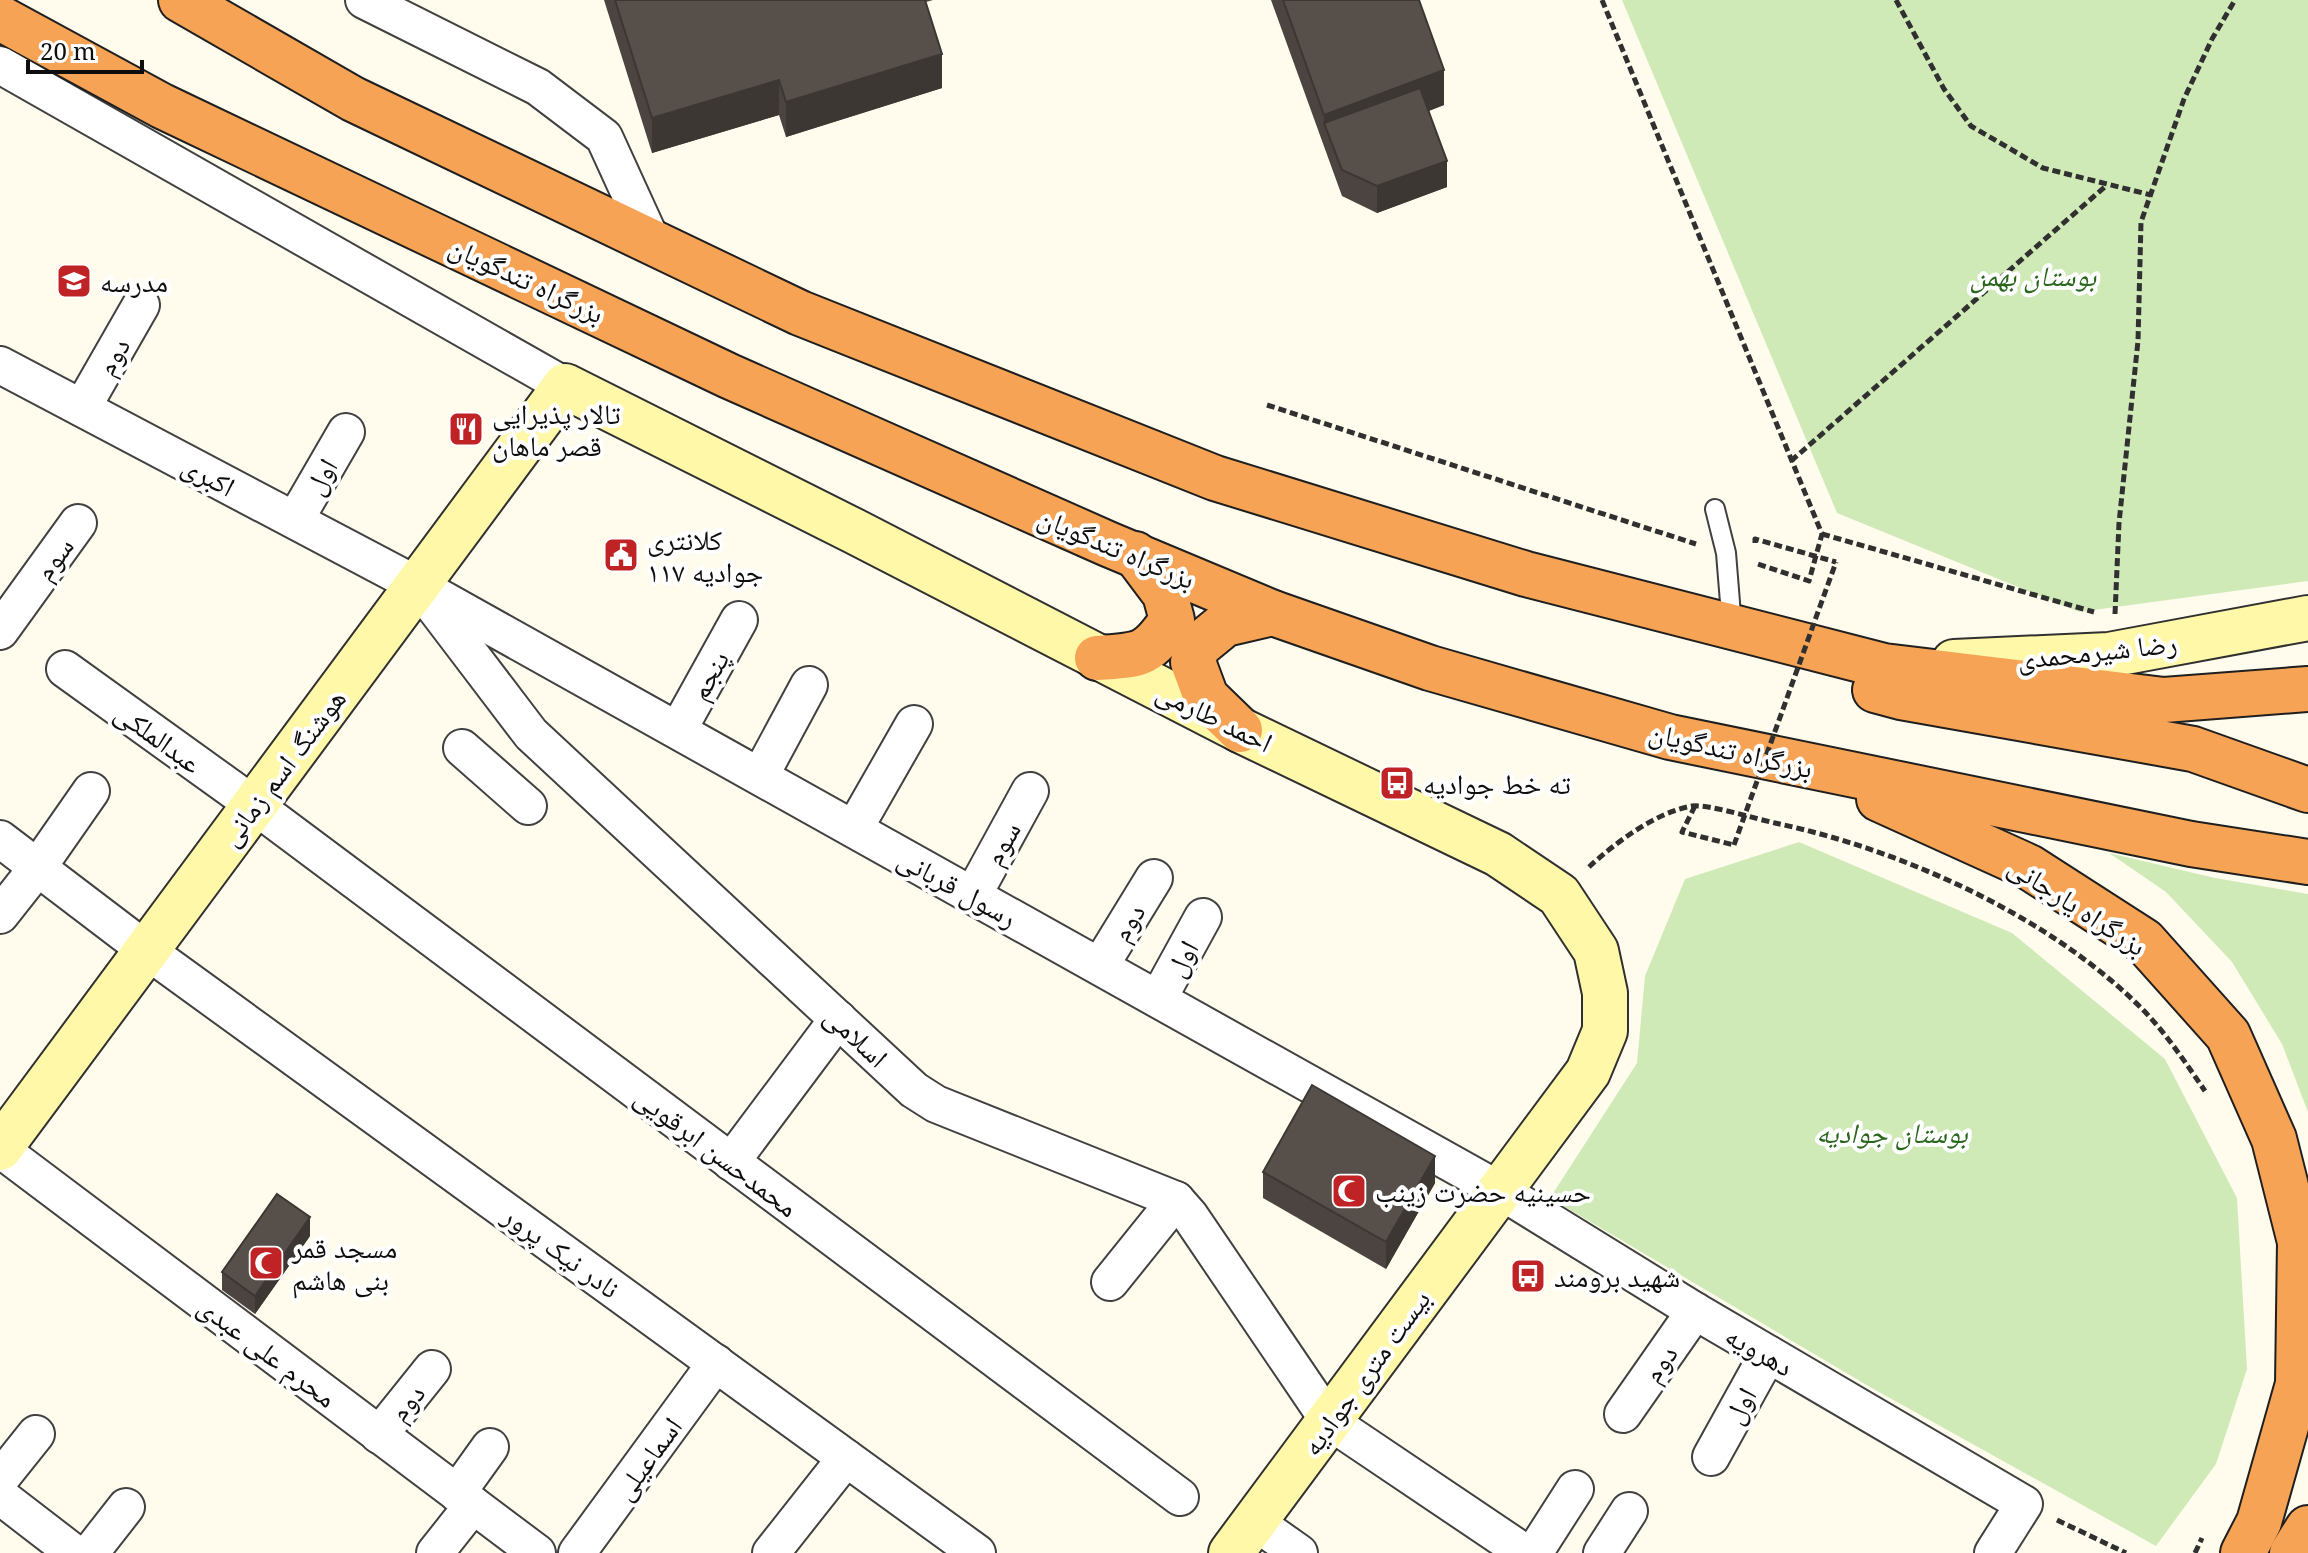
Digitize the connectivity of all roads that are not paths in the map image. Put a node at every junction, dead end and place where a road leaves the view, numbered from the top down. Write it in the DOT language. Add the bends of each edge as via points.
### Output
graph roads {
  1 [pos="181,0"];
  2 [pos="364,0"];
  3 [pos="0,18"];
  4 [pos="0,65"];
  5 [pos="652,242"];
  6 [pos="141,305"];
  7 [pos="0,365"];
  8 [pos="565,386"];
  9 [pos="82,408"];
  10 [pos="346,432"];
  11 [pos="1715,509"];
  12 [pos="295,520"];
  13 [pos="78,523"];
  14 [pos="1135,554"];
  15 [pos="417,585"];
  16 [pos="1660,609"];
  17 [pos="1273,613"];
  18 [pos="2308,618"];
  19 [pos="739,620"];
  20 [pos="1732,627"];
  21 [pos="0,631"];
  22 [pos="1097,658"];
  23 [pos="65,669"];
  24 [pos="1892,681"];
  25 [pos="809,685"];
  26 [pos="2308,689"];
  27 [pos="914,724"];
  28 [pos="678,730"];
  29 [pos="1240,730"];
  30 [pos="531,734"];
  31 [pos="462,748"];
  32 [pos="1803,766"];
  33 [pos="493,774"];
  34 [pos="760,776"];
  35 [pos="2308,790"];
  36 [pos="91,791"];
  37 [pos="1030,791"];
  38 [pos="254,805"];
  39 [pos="528,806"];
  40 [pos="854,829"];
  41 [pos="0,839"];
  42 [pos="2308,862"];
  43 [pos="38,867"];
  44 [pos="1154,878"];
  45 [pos="973,895"];
  46 [pos="0,915"];
  47 [pos="1203,917"];
  48 [pos="146,950"];
  49 [pos="1100,966"];
  50 [pos="1158,999"];
  51 [pos="838,1019"];
  52 [pos="0,1148"];
  53 [pos="731,1162"];
  54 [pos="1499,1190"];
  55 [pos="1176,1200"];
  56 [pos="1110,1282"];
  57 [pos="1695,1311"];
  58 [pos="1768,1354"];
  59 [pos="716,1363"];
  60 [pos="432,1369"];
  61 [pos="1623,1414"];
  62 [pos="1329,1421"];
  63 [pos="36,1434"];
  64 [pos="379,1435"];
  65 [pos="490,1447"];
  66 [pos="1711,1457"];
  67 [pos="846,1458"];
  68 [pos="0,1479"];
  69 [pos="1575,1489"];
  70 [pos="0,1496"];
  71 [pos="1180,1497"];
  72 [pos="465,1499"];
  73 [pos="126,1507"];
  74 [pos="1629,1511"];
  75 [pos="2308,1528"];
  76 [pos="1243,1537"];
  77 [pos="74,1553"];
  78 [pos="90,1553"];
  79 [pos="435,1553"];
  80 [pos="537,1553"];
  81 [pos="577,1553"];
  82 [pos="771,1553"];
  83 [pos="977,1553"];
  84 [pos="1299,1553"];
  85 [pos="1525,1553"];
  86 [pos="1534,1553"];
  87 [pos="1602,1553"];
  88 [pos="1993,1553"];
  89 [pos="2243,1553"];
  90 [pos="2292,1553"];
  1 -- 5 [label="highway" via="353,99"];
  2 -- 5 [label="street" via="538,87 604,137"];
  3 -- 14 [label="highway, بزرگراه تندگویان" via="162,106 729,376"];
  4 -- 8 [label="street"];
  5 -- 16 [label="highway" via="800,313 1215,478 1526,574"];
  6 -- 9 [label="street, دوم"];
  7 -- 9 [label="street, اکبری"];
  8 -- 15 [label="street, هوشنگ اسم زمانی"];
  8 -- 22 [label="street, احمد طارمی"];
  9 -- 12 [label="street, اکبری"];
  10 -- 12 [label="street, اول"];
  11 -- 20 [label="lane" via="1726,553"];
  12 -- 15 [label="street, اکبری"];
  13 -- 21 [label="street, سوم"];
  14 -- 17 [label="highway, بزرگراه تندگویان"];
  14 -- 22 [label="highway" via="1165,594 1172,620 1156,643 1137,656"];
  15 -- 28 [label="street, رسول قربانی"];
  15 -- 30 [label="street, اسلامی"];
  15 -- 38 [label="street, هوشنگ اسم زمانی"];
  16 -- 20 [label="highway"];
  16 -- 24 [label="highway" via="1765,658"];
  17 -- 29 [label="highway" via="1225,624 1197,647 1193,662 1206,697"];
  17 -- 32 [label="highway, بزرگراه تندگویان" via="1430,668 1655,733"];
  18 -- 24 [label="street, رضا شیرمحمدی" via="2109,655"];
  19 -- 28 [label="street, پنجم"];
  20 -- 24 [label="highway"];
  22 -- 29 [label="street, احمد طارمی"];
  23 -- 38 [label="street, عبدالملکی"];
  24 -- 26 [label="highway" via="2164,700"];
  24 -- 35 [label="highway" via="2193,749"];
  25 -- 34 [label="street"];
  27 -- 40 [label="street"];
  28 -- 34 [label="street, رسول قربانی"];
  29 -- 54 [label="street, احمد طارمی" via="1498,854 1559,895 1596,951 1605,993 1605,1031 1588,1072"];
  30 -- 33 [label="street"];
  30 -- 51 [label="street, اسلامی"];
  31 -- 33 [label="street"];
  32 -- 42 [label="highway, بزرگراه تندگویان" via="2191,844"];
  32 -- 89 [label="highway, بزرگراه یارجانی" via="2029,867 2144,941 2228,1035 2274,1139 2300,1242 2298,1384 2259,1522"];
  33 -- 39 [label="street"];
  34 -- 40 [label="street, رسول قربانی"];
  36 -- 43 [label="street"];
  37 -- 45 [label="street, سوم"];
  38 -- 48 [label="street, هوشنگ اسم زمانی"];
  38 -- 53 [label="street, محمدحسن ابرقویی"];
  40 -- 45 [label="street, رسول قربانی"];
  41 -- 43 [label="street, نادر نیک پرور"];
  43 -- 46 [label="street"];
  43 -- 48 [label="street, نادر نیک پرور"];
  44 -- 49 [label="street, دوم"];
  45 -- 49 [label="street, رسول قربانی"];
  47 -- 50 [label="street, اول"];
  48 -- 52 [label="street, هوشنگ اسم زمانی"];
  48 -- 59 [label="street, نادر نیک پرور"];
  49 -- 50 [label="street, رسول قربانی"];
  50 -- 54 [label="street, رسول قربانی"];
  51 -- 53 [label="street"];
  51 -- 55 [label="street, اسلامی" via="936,1104"];
  52 -- 64 [label="street, محرم علی عبدی"];
  53 -- 71 [label="street, محمدحسن ابرقویی"];
  54 -- 57 [label="street, دهرویه"];
  54 -- 62 [label="street, بیست متری جوادیه"];
  55 -- 56 [label="street"];
  55 -- 62 [label="street"];
  57 -- 58 [label="street, دهرویه"];
  57 -- 61 [label="street, دوم"];
  58 -- 66 [label="street, اول"];
  58 -- 88 [label="street, دهرویه" via="2024,1504"];
  59 -- 67 [label="street, نادر نیک پرور"];
  59 -- 81 [label="street, اسماعیلی"];
  60 -- 64 [label="street, دوم"];
  62 -- 76 [label="street, بیست متری جوادیه"];
  62 -- 85 [label="street"];
  63 -- 68 [label="street"];
  64 -- 72 [label="street, محرم علی عبدی"];
  65 -- 72 [label="street"];
  67 -- 82 [label="street"];
  67 -- 83 [label="street, نادر نیک پرور"];
  69 -- 86 [label="street"];
  70 -- 77 [label="street"];
  72 -- 79 [label="street"];
  72 -- 80 [label="street, محرم علی عبدی"];
  73 -- 78 [label="street"];
  74 -- 87 [label="street"];
  75 -- 90 [label="highway"];
  76 -- 84 [label="street"];
}
